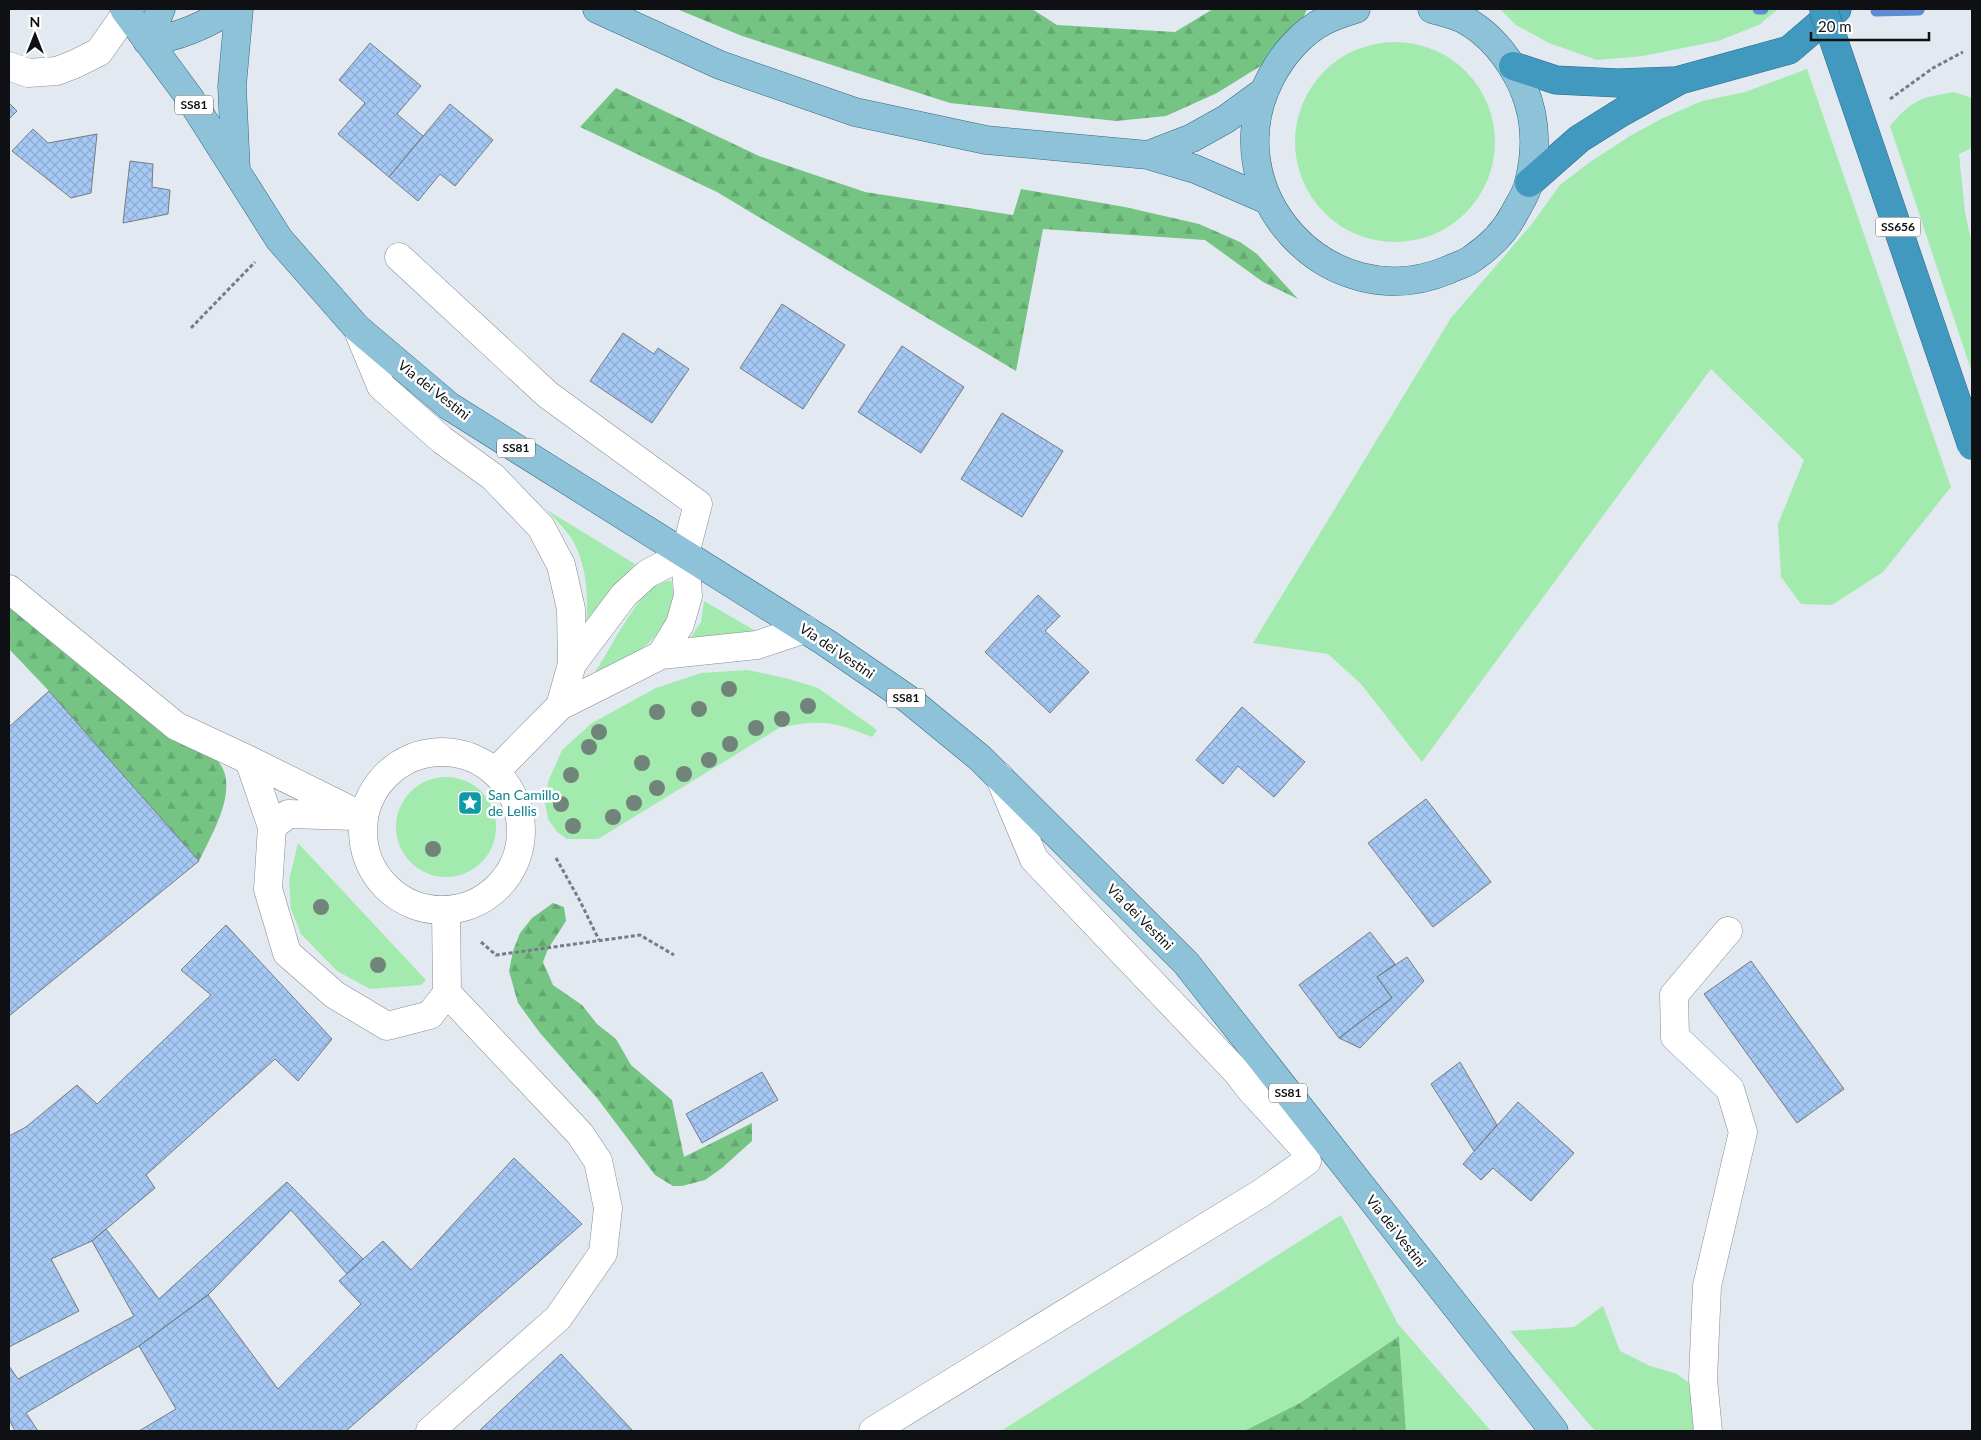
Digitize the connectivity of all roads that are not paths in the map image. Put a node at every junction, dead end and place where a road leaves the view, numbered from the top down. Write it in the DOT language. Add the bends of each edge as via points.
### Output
graph roads {
  1 [pos="161,9"];
  2 [pos="232,9"];
  3 [pos="239,9"];
  4 [pos="597,9"];
  5 [pos="1356,9"];
  6 [pos="1432,9"];
  7 [pos="1823,9"];
  8 [pos="1837,9"];
  9 [pos="125,10"];
  10 [pos="1327,14"];
  11 [pos="1457,14"];
  12 [pos="147,41"];
  13 [pos="9,66"];
  14 [pos="1513,66"];
  15 [pos="1680,80"];
  16 [pos="1263,92"];
  17 [pos="1148,155"];
  18 [pos="236,172"];
  19 [pos="1529,183"];
  20 [pos="1267,200"];
  21 [pos="399,257"];
  22 [pos="358,328"];
  23 [pos="1972,446"];
  24 [pos="686,554"];
  25 [pos="9,589"];
  26 [pos="805,630"];
  27 [pos="661,655"];
  28 [pos="572,664"];
  29 [pos="560,706"];
  30 [pos="249,760"];
  31 [pos="495,772"];
  32 [pos="998,776"];
  33 [pos="364,817"];
  34 [pos="272,827"];
  35 [pos="446,910"];
  36 [pos="1728,931"];
  37 [pos="447,993"];
  38 [pos="878,1428"];
  39 [pos="430,1431"];
  40 [pos="1554,1431"];
  41 [pos="1708,1431"];
  1 -- 12 [label="main road"];
  2 -- 12 [label="main road" via="168,39"];
  3 -- 18 [label="main road" via="232,86"];
  4 -- 17 [label="main road" via="720,66 855,112 986,140"];
  5 -- 10 [label="main road"];
  6 -- 11 [label="main road"];
  7 -- 23 [label="highway, SS656, bridge"];
  8 -- 15 [label="highway" via="1789,50"];
  9 -- 12 [label="main road, Via dei Vestini / SS81"];
  9 -- 13 [label="lane" via="99,52 75,64 57,71 28,73"];
  10 -- 16 [label="main road" via="1278,64"];
  11 -- 14 [label="main road" via="1491,40"];
  12 -- 18 [label="main road, Via dei Vestini / SS81" via="189,97"];
  14 -- 15 [label="highway" via="1556,80 1618,83"];
  14 -- 19 [label="main road" via="1530,103 1536,144"];
  15 -- 19 [label="highway" via="1579,139"];
  16 -- 17 [label="main road" via="1226,120 1192,138"];
  16 -- 20 [label="main road" via="1255,129 1256,165"];
  17 -- 20 [label="main road" via="1195,169"];
  18 -- 22 [label="main road, Via dei Vestini / SS81" via="279,239"];
  19 -- 20 [label="main road" via="1508,226 1472,259 1428,278 1380,282 1333,268 1294,240"];
  21 -- 24 [label="lane" via="548,395 698,504"];
  22 -- 24 [label="main road, Via dei Vestini / SS81" via="449,406"];
  22 -- 28 [label="lane" via="381,386 442,440 492,477 541,527 560,565 571,609"];
  24 -- 26 [label="main road, Via dei Vestini / SS81"];
  24 -- 27 [label="lane" via="688,596 680,624"];
  24 -- 28 [label="lane" via="647,574 624,595"];
  25 -- 30 [label="lane" via="176,726"];
  26 -- 27 [label="lane" via="757,645"];
  26 -- 32 [label="main road, Via dei Vestini / SS81" via="908,699"];
  27 -- 29 [label="lane"];
  28 -- 29 [label="lane"];
  29 -- 31 [label="lane"];
  30 -- 33 [label="lane"];
  30 -- 34 [label="lane"];
  31 -- 33 [label="lane" via="478,760 458,754 437,752 416,756 398,765 382,780 370,797"];
  31 -- 35 [label="lane" via="515,802 520,819 520,847 511,871 494,891 472,905"];
  32 -- 38 [label="lane" via="1034,859 1237,1072 1303,1147 1307,1161 1255,1197"];
  32 -- 40 [label="main road, Via dei Vestini / SS81" via="1186,962"];
  33 -- 34 [label="lane" via="288,814"];
  33 -- 35 [label="lane" via="363,840 370,864 382,883 408,902 423,908"];
  34 -- 37 [label="lane" via="268,889 288,953 335,995 387,1026 430,1015"];
  35 -- 37 [label="lane"];
  36 -- 41 [label="lane" via="1674,995 1675,1037 1730,1089 1743,1132 1707,1286 1703,1379"];
  37 -- 39 [label="lane" via="580,1134 598,1161 608,1208 603,1253 558,1318"];
}
